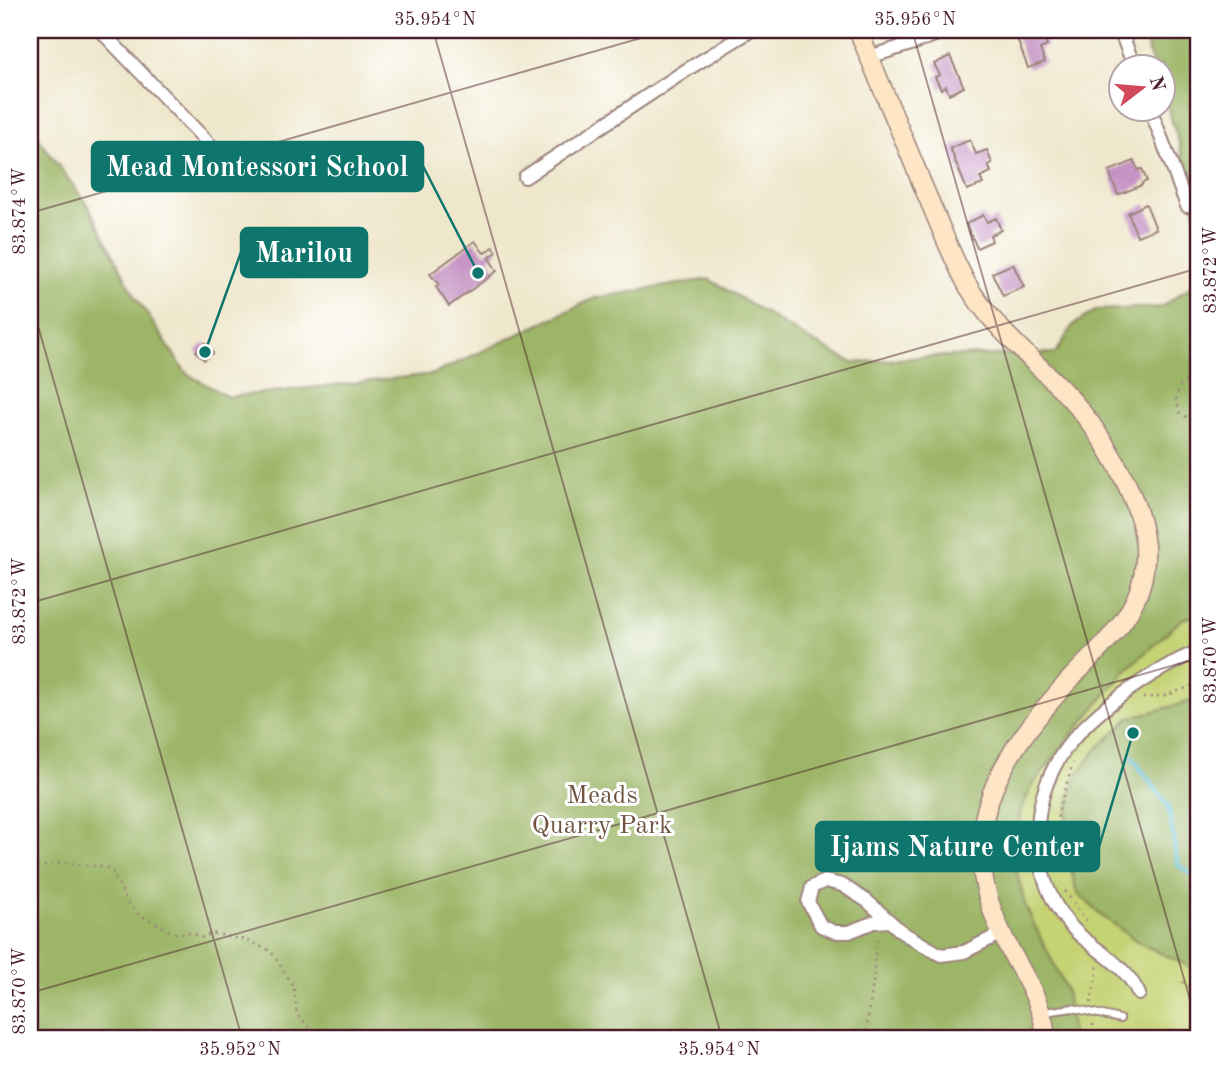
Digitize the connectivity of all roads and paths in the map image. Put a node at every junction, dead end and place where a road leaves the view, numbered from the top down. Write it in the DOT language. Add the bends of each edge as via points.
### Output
graph roads {
  1 [pos="100,30"];
  2 [pos="752,30"];
  3 [pos="858,30"];
  4 [pos="947,30"];
  5 [pos="1120,30"];
  6 [pos="1129,52"];
  7 [pos="869,57"];
  8 [pos="1155,122"];
  9 [pos="237,173"];
  10 [pos="524,177"];
  11 [pos="1187,206"];
  12 [pos="1199,382"];
  13 [pos="1199,420"];
  14 [pos="1199,651"];
  15 [pos="1199,683"];
  16 [pos="1140,698"];
  17 [pos="1077,755"];
  18 [pos="1052,851"];
  19 [pos="30,868"];
  20 [pos="1062,888"];
  21 [pos="889,921"];
  22 [pos="1002,933"];
  23 [pos="1097,948"];
  24 [pos="1182,982"];
  25 [pos="1199,992"];
  26 [pos="1139,994"];
  27 [pos="1092,1011"];
  28 [pos="1042,1012"];
  29 [pos="1120,1019"];
  30 [pos="321,1038"];
  31 [pos="865,1038"];
  32 [pos="1046,1038"];
  33 [pos="1093,1038"];
  1 -- 9 [label="street"];
  2 -- 10 [label="street"];
  3 -- 7 [label="street"];
  4 -- 7 [label="street"];
  5 -- 6 [label="street"];
  7 -- 22 [label="street" via="968,286 1000,328 1096,431 1134,499 1144,535 1140,587 1129,614 1030,729 989,801 981,865"];
  8 -- 11 [label="street"];
  12 -- 13 [label="path" via="1192,379 1180,384 1176,400 1180,413"];
  14 -- 23 [label="street" via="1136,685 1093,720 1060,757 1043,795 1037,838 1044,881 1069,924"];
  15 -- 16 [label="path" via="1168,695"];
  17 -- 18 [label="path" via="1060,805"];
  19 -- 30 [label="path" via="66,863 106,867 137,913 170,931 203,938 211,933 271,951 294,987 298,1015"];
  20 -- 23 [label="path" via="1095,935"];
  21 -- 21 [label="street" via="842,885 825,881 812,887 808,902 821,926 849,932"];
  21 -- 22 [label="street" via="941,955 964,952"];
  21 -- 31 [label="path" via="876,944"];
  22 -- 28 [label="street"];
  23 -- 26 [label="street" via="1126,972"];
  23 -- 27 [label="path"];
  24 -- 25 [label="path"];
  27 -- 28 [label="lane"];
  27 -- 29 [label="lane"];
  27 -- 33 [label="path"];
  28 -- 32 [label="street"];
}
